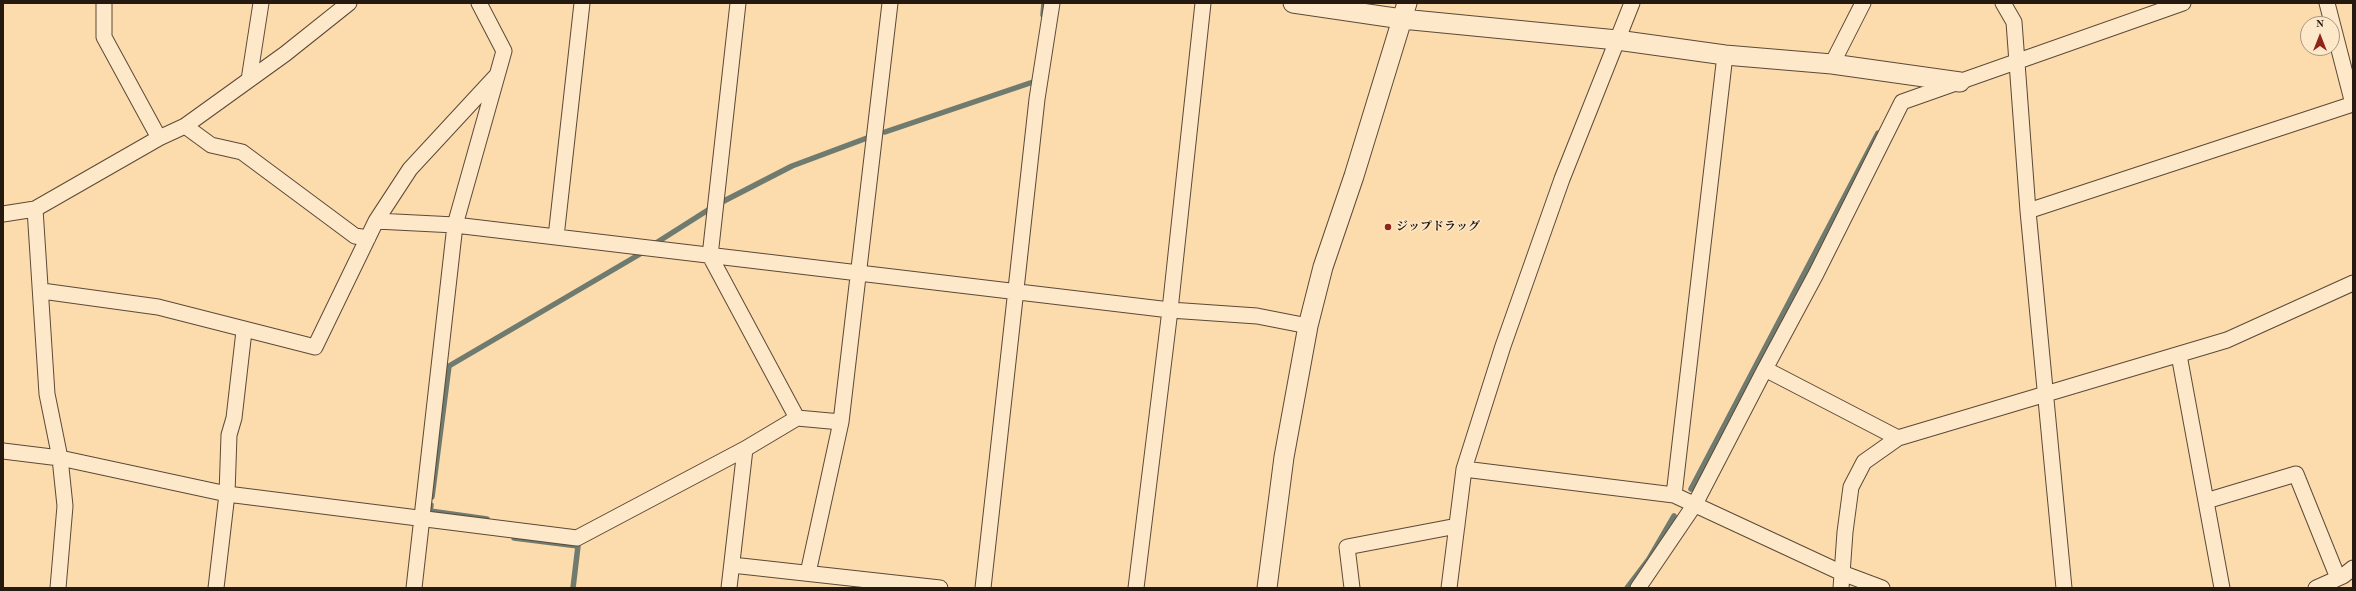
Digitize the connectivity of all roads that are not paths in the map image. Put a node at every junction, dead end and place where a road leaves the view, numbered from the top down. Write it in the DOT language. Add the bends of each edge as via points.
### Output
graph roads {
  1 [pos="104,3"];
  2 [pos="261,3"];
  3 [pos="349,3"];
  4 [pos="479,3"];
  5 [pos="582,3"];
  6 [pos="738,3"];
  7 [pos="890,3"];
  8 [pos="1052,3"];
  9 [pos="1202,3"];
  10 [pos="1293,3"];
  11 [pos="1632,3"];
  12 [pos="1863,3"];
  13 [pos="2003,3"];
  14 [pos="2183,3"];
  15 [pos="2327,3"];
  16 [pos="1404,11"];
  17 [pos="1617,40"];
  18 [pos="1725,55"];
  19 [pos="2017,63"];
  20 [pos="1832,64"];
  21 [pos="497,75"];
  22 [pos="249,80"];
  23 [pos="1960,82"];
  24 [pos="2353,104"];
  25 [pos="185,126"];
  26 [pos="160,138"];
  27 [pos="36,209"];
  28 [pos="2028,212"];
  29 [pos="3,214"];
  30 [pos="376,221"];
  31 [pos="455,225"];
  32 [pos="556,237"];
  33 [pos="368,238"];
  34 [pos="710,256"];
  35 [pos="859,274"];
  36 [pos="2353,283"];
  37 [pos="42,291"];
  38 [pos="1016,292"];
  39 [pos="1170,310"];
  40 [pos="1308,326"];
  41 [pos="244,331"];
  42 [pos="2180,355"];
  43 [pos="1765,369"];
  44 [pos="2045,396"];
  45 [pos="796,418"];
  46 [pos="841,422"];
  47 [pos="1898,438"];
  48 [pos="745,449"];
  49 [pos="3,451"];
  50 [pos="60,458"];
  51 [pos="1464,469"];
  52 [pos="227,494"];
  53 [pos="1674,495"];
  54 [pos="2206,501"];
  55 [pos="1695,504"];
  56 [pos="422,519"];
  57 [pos="1457,526"];
  58 [pos="732,565"];
  59 [pos="2353,568"];
  60 [pos="808,573"];
  61 [pos="1842,573"];
  62 [pos="2338,578"];
  63 [pos="58,588"];
  64 [pos="216,588"];
  65 [pos="414,588"];
  66 [pos="729,588"];
  67 [pos="940,588"];
  68 [pos="983,588"];
  69 [pos="1136,588"];
  70 [pos="1267,588"];
  71 [pos="1352,588"];
  72 [pos="1449,588"];
  73 [pos="1638,588"];
  74 [pos="1841,588"];
  75 [pos="1882,588"];
  76 [pos="2064,588"];
  77 [pos="2222,588"];
  78 [pos="2316,588"];
  1 -- 26 [label="street" via="104,37"];
  2 -- 22 [label="street"];
  3 -- 22 [label="street"];
  4 -- 21 [label="street" via="504,51"];
  5 -- 32 [label="street"];
  6 -- 34 [label="street"];
  7 -- 35 [label="street"];
  8 -- 38 [label="street" via="1038,99"];
  9 -- 39 [label="street"];
  10 -- 16 [label="street"];
  11 -- 17 [label="street"];
  12 -- 20 [label="street"];
  13 -- 19 [label="street" via="2014,22"];
  14 -- 19 [label="street"];
  15 -- 24 [label="street"];
  16 -- 17 [label="street"];
  16 -- 40 [label="street" via="1354,176 1323,267"];
  17 -- 18 [label="street"];
  17 -- 51 [label="street" via="1556,193"];
  18 -- 20 [label="street"];
  18 -- 53 [label="street"];
  19 -- 23 [label="street"];
  19 -- 28 [label="street"];
  20 -- 23 [label="street"];
  21 -- 30 [label="street" via="410,168"];
  21 -- 31 [label="street"];
  22 -- 25 [label="street"];
  23 -- 43 [label="street" via="1902,102 1816,274"];
  24 -- 28 [label="street"];
  25 -- 26 [label="street"];
  25 -- 33 [label="street" via="211,145 242,152 355,236"];
  26 -- 27 [label="street"];
  27 -- 29 [label="street"];
  27 -- 37 [label="street"];
  28 -- 44 [label="street"];
  30 -- 31 [label="street"];
  30 -- 33 [label="street"];
  31 -- 32 [label="street"];
  31 -- 56 [label="street"];
  32 -- 34 [label="street"];
  33 -- 41 [label="street" via="315,347"];
  34 -- 35 [label="street"];
  34 -- 45 [label="street"];
  35 -- 38 [label="street"];
  35 -- 46 [label="street"];
  36 -- 42 [label="street" via="2227,340"];
  37 -- 41 [label="street" via="158,307"];
  37 -- 50 [label="street" via="47,394"];
  38 -- 39 [label="street"];
  38 -- 68 [label="street"];
  39 -- 40 [label="street" via="1257,316"];
  39 -- 69 [label="street"];
  40 -- 70 [label="street" via="1284,457"];
  41 -- 52 [label="street" via="234,418 229,435"];
  42 -- 44 [label="street"];
  42 -- 54 [label="street"];
  43 -- 47 [label="street"];
  43 -- 55 [label="street"];
  44 -- 47 [label="street"];
  44 -- 76 [label="street"];
  45 -- 46 [label="street"];
  45 -- 48 [label="street"];
  46 -- 60 [label="street"];
  47 -- 61 [label="street" via="1864,462 1851,487"];
  48 -- 56 [label="street" via="577,538"];
  48 -- 58 [label="street"];
  49 -- 50 [label="street"];
  50 -- 52 [label="street"];
  50 -- 63 [label="street" via="65,506"];
  51 -- 53 [label="street"];
  51 -- 57 [label="street"];
  52 -- 56 [label="street"];
  52 -- 64 [label="street"];
  53 -- 55 [label="street"];
  54 -- 62 [label="street" via="2296,474"];
  54 -- 77 [label="street"];
  55 -- 61 [label="street"];
  55 -- 73 [label="street"];
  56 -- 65 [label="street"];
  57 -- 71 [label="street" via="1347,547"];
  57 -- 72 [label="street"];
  58 -- 60 [label="street"];
  58 -- 66 [label="street"];
  59 -- 62 [label="street"];
  60 -- 67 [label="street"];
  61 -- 74 [label="street"];
  61 -- 75 [label="street"];
  62 -- 78 [label="street"];
}
